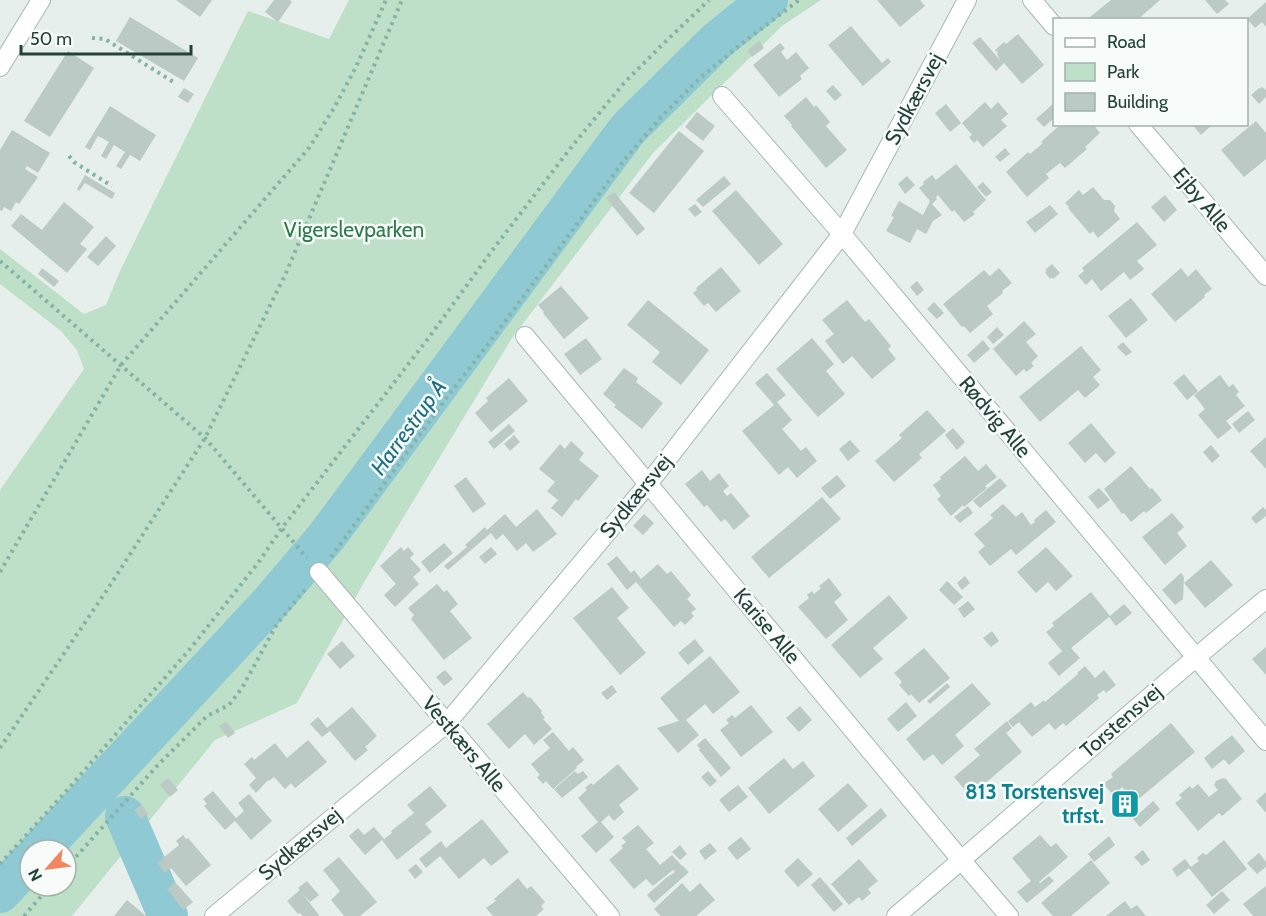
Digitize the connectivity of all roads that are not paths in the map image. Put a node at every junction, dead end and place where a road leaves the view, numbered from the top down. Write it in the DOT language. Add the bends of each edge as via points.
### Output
graph roads {
  1 [pos="41,0"];
  2 [pos="967,0"];
  3 [pos="1032,0"];
  4 [pos="1053,25"];
  5 [pos="0,67"];
  6 [pos="722,96"];
  7 [pos="1140,126"];
  8 [pos="842,234"];
  9 [pos="1266,276"];
  10 [pos="525,336"];
  11 [pos="648,484"];
  12 [pos="319,572"];
  13 [pos="1266,599"];
  14 [pos="1195,657"];
  15 [pos="447,723"];
  16 [pos="1266,741"];
  17 [pos="962,861"];
  18 [pos="214,916"];
  19 [pos="610,916"];
  20 [pos="896,916"];
  21 [pos="1009,916"];
  1 -- 5 [label="street"];
  2 -- 8 [label="street, Sydkærsvej"];
  3 -- 4 [label="street"];
  6 -- 8 [label="street, Rødvig Alle"];
  7 -- 9 [label="street, Ejby Alle"];
  8 -- 11 [label="street, Sydkærsvej"];
  8 -- 14 [label="street, Rødvig Alle"];
  10 -- 11 [label="street, Karise Alle"];
  11 -- 15 [label="street, Sydkærsvej"];
  11 -- 17 [label="street, Karise Alle"];
  12 -- 15 [label="street, Vestkærs Alle"];
  13 -- 14 [label="street, Torstensvej"];
  14 -- 16 [label="street, Rødvig Alle"];
  14 -- 17 [label="street, Torstensvej"];
  15 -- 18 [label="street, Sydkærsvej"];
  15 -- 19 [label="street, Vestkærs Alle"];
  17 -- 20 [label="street, Torstensvej"];
  17 -- 21 [label="street, Karise Alle"];
}
